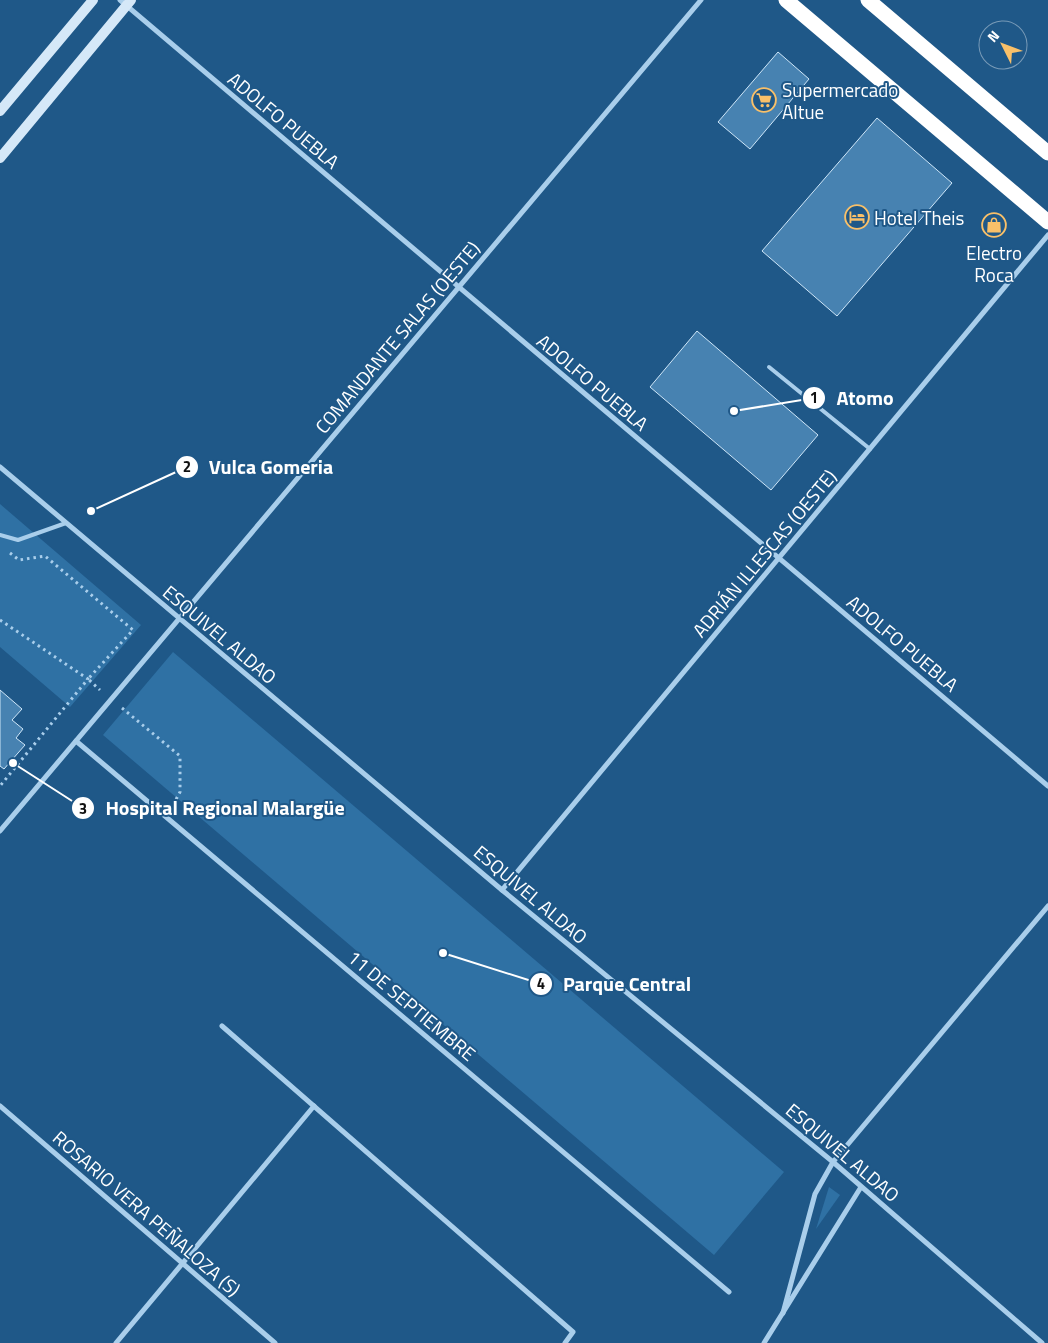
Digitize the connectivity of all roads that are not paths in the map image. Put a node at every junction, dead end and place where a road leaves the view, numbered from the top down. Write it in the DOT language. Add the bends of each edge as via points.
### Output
graph roads {
  1 [pos="93,0"];
  2 [pos="701,0"];
  3 [pos="786,0"];
  4 [pos="868,0"];
  5 [pos="126,2"];
  6 [pos="0,110"];
  7 [pos="1048,153"];
  8 [pos="0,158"];
  9 [pos="1048,222"];
  10 [pos="1048,236"];
  11 [pos="459,288"];
  12 [pos="769,367"];
  13 [pos="870,449"];
  14 [pos="0,467"];
  15 [pos="66,523"];
  16 [pos="0,535"];
  17 [pos="779,558"];
  18 [pos="179,619"];
  19 [pos="76,742"];
  20 [pos="1048,786"];
  21 [pos="0,831"];
  22 [pos="502,890"];
  23 [pos="1048,906"];
  24 [pos="222,1026"];
  25 [pos="0,1106"];
  26 [pos="314,1106"];
  27 [pos="833,1162"];
  28 [pos="860,1187"];
  29 [pos="183,1263"];
  30 [pos="729,1292"];
  31 [pos="783,1313"];
  32 [pos="116,1343"];
  33 [pos="275,1343"];
  34 [pos="565,1343"];
  35 [pos="764,1343"];
  36 [pos="1042,1343"];
  1 -- 6 [label="main road"];
  2 -- 11 [label="street, COMANDANTE SALAS (OESTE)"];
  3 -- 9 [label="highway"];
  4 -- 7 [label="highway"];
  5 -- 8 [label="main road"];
  5 -- 11 [label="street, ADOLFO PUEBLA"];
  10 -- 13 [label="street, ADRIÁN ILLESCAS (OESTE)"];
  11 -- 17 [label="street, ADOLFO PUEBLA"];
  11 -- 18 [label="street, COMANDANTE SALAS (OESTE)"];
  12 -- 13 [label="lane"];
  13 -- 17 [label="street, ADRIÁN ILLESCAS (OESTE)"];
  14 -- 15 [label="street, ESQUIVEL ALDAO"];
  15 -- 16 [label="lane" via="18,540"];
  15 -- 18 [label="street, ESQUIVEL ALDAO"];
  17 -- 20 [label="street, ADOLFO PUEBLA"];
  17 -- 22 [label="street, ADRIÁN ILLESCAS (OESTE)"];
  18 -- 19 [label="street, COMANDANTE SALAS (OESTE)"];
  18 -- 22 [label="street, ESQUIVEL ALDAO"];
  19 -- 21 [label="street, COMANDANTE SALAS (OESTE)"];
  19 -- 30 [label="street, 11 DE SEPTIEMBRE"];
  22 -- 27 [label="street, ESQUIVEL ALDAO"];
  23 -- 27 [label="street"];
  24 -- 26 [label="street"];
  25 -- 29 [label="street, ROSARIO VERA PEÑALOZA (S)"];
  26 -- 29 [label="street"];
  26 -- 34 [label="street" via="573,1332"];
  27 -- 28 [label="street, ESQUIVEL ALDAO"];
  27 -- 31 [label="street" via="815,1194"];
  28 -- 31 [label="street"];
  28 -- 36 [label="street, ESQUIVEL ALDAO"];
  29 -- 32 [label="street"];
  29 -- 33 [label="street, ROSARIO VERA PEÑALOZA (S)"];
  31 -- 35 [label="street"];
}
